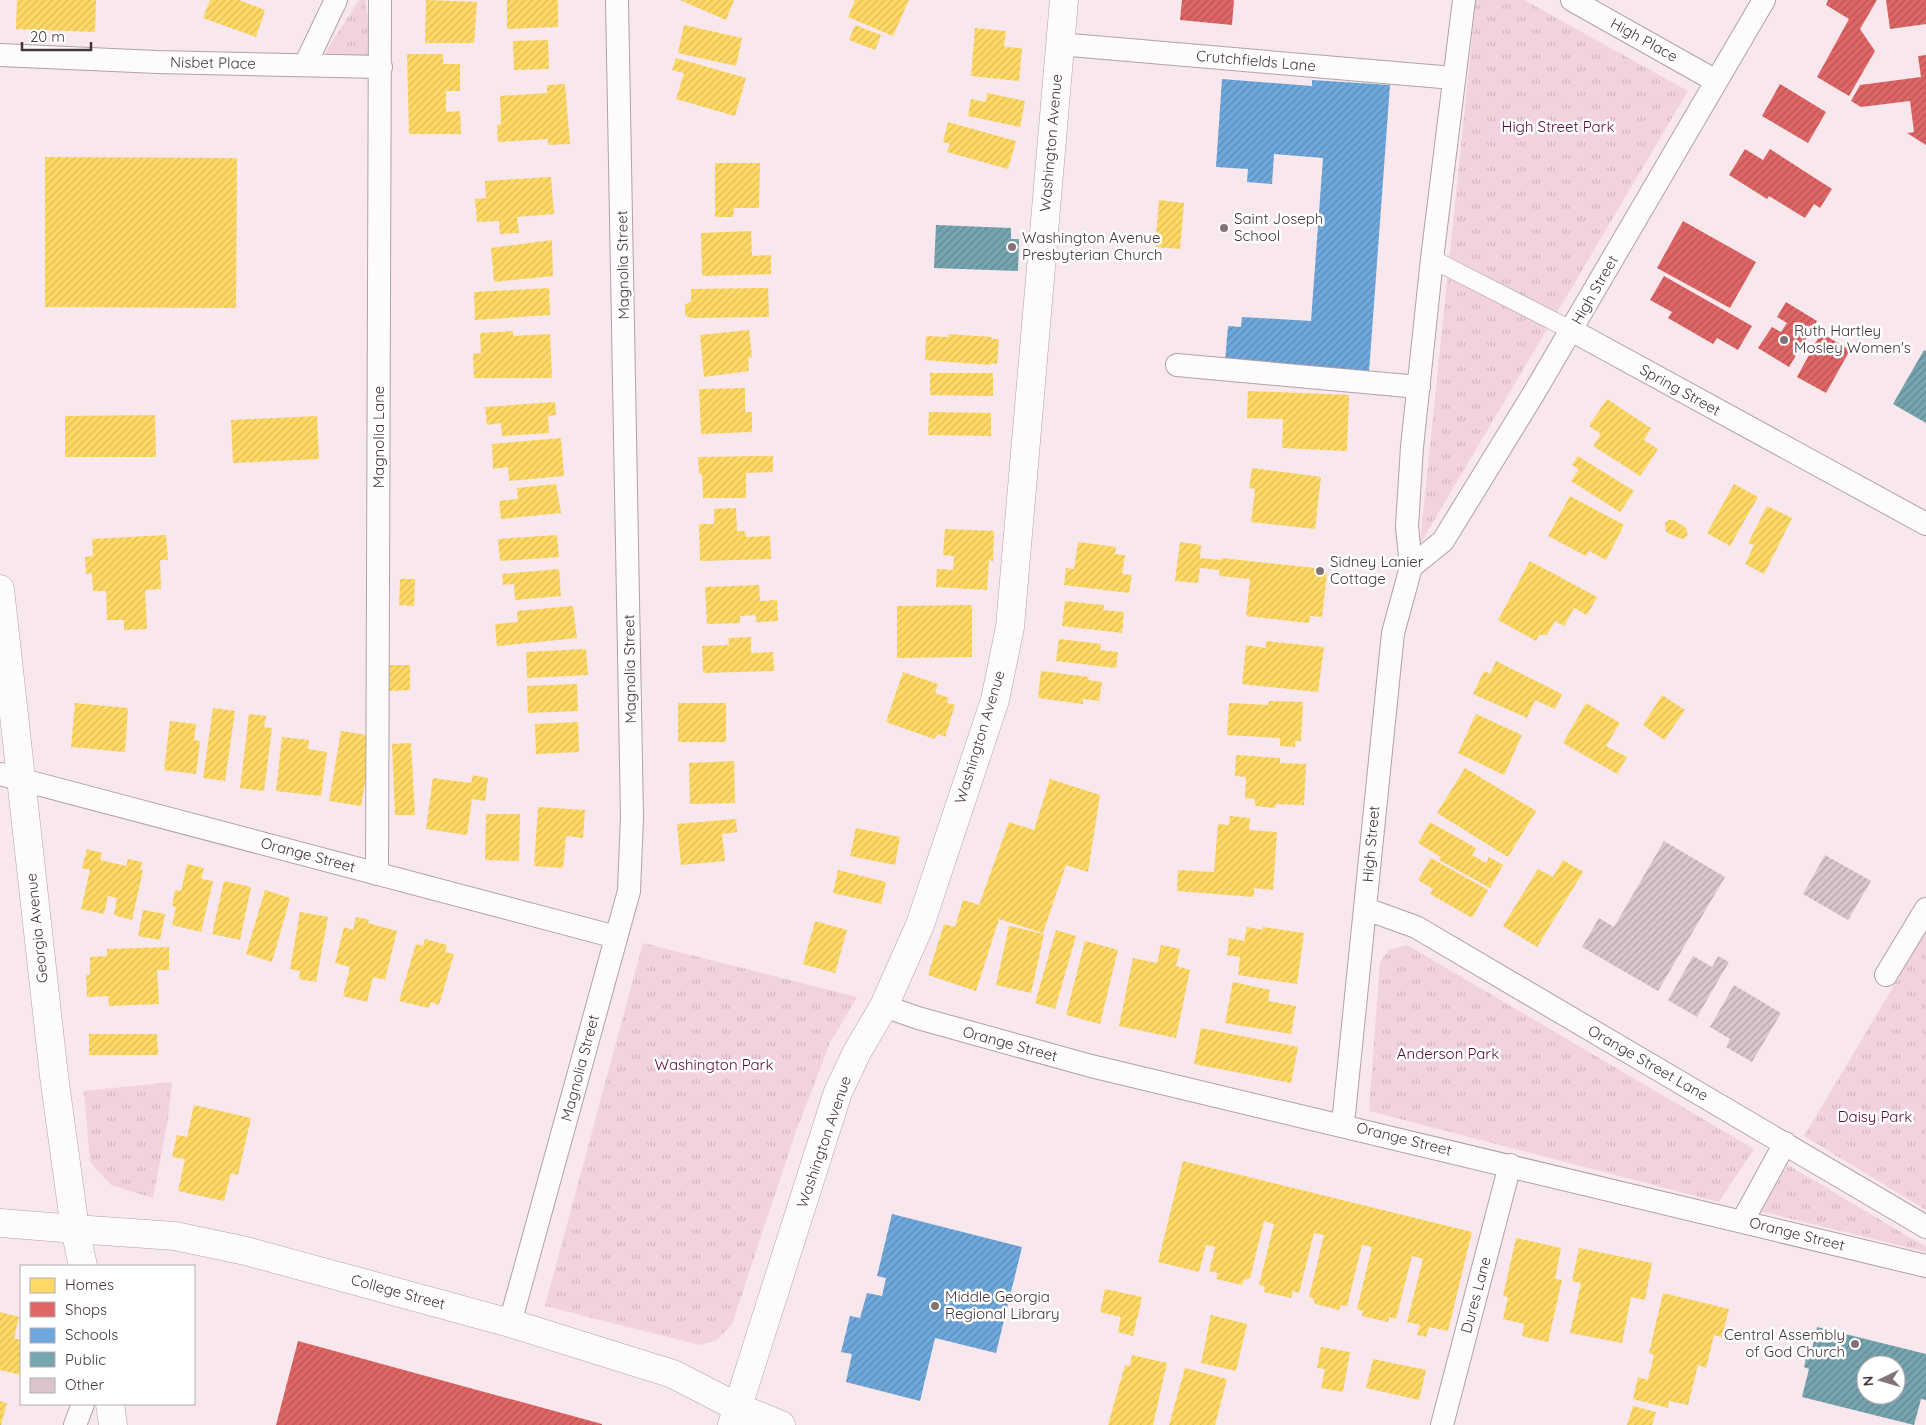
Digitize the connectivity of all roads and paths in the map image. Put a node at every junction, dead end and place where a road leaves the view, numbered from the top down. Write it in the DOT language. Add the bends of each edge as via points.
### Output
graph roads {
  1 [pos="336,0"];
  2 [pos="380,0"];
  3 [pos="617,0"];
  4 [pos="1062,0"];
  5 [pos="1464,0"];
  6 [pos="1572,0"];
  7 [pos="1764,0"];
  8 [pos="1059,44"];
  9 [pos="0,55"];
  10 [pos="305,65"];
  11 [pos="381,67"];
  12 [pos="1453,78"];
  13 [pos="1716,81"];
  14 [pos="1432,259"];
  15 [pos="1572,330"];
  16 [pos="1177,365"];
  17 [pos="1419,387"];
  18 [pos="1926,524"];
  19 [pos="1410,567"];
  20 [pos="0,589"];
  21 [pos="10,777"];
  22 [pos="377,874"];
  23 [pos="1366,909"];
  24 [pos="1926,909"];
  25 [pos="616,937"];
  26 [pos="1886,975"];
  27 [pos="884,1006"];
  28 [pos="1343,1124"];
  29 [pos="1785,1143"];
  30 [pos="1510,1165"];
  31 [pos="1743,1220"];
  32 [pos="0,1223"];
  33 [pos="1926,1227"];
  34 [pos="75,1229"];
  35 [pos="83,1265"];
  36 [pos="1926,1266"];
  37 [pos="510,1323"];
  38 [pos="83,1405"];
  39 [pos="110,1405"];
  40 [pos="735,1416"];
  41 [pos="75,1425"];
  42 [pos="113,1425"];
  43 [pos="781,1425"];
  44 [pos="1442,1425"];
  1 -- 10 [label="street"];
  2 -- 11 [label="street, Magnolia Lane"];
  3 -- 25 [label="street, Magnolia Street" via="632,816 630,891"];
  4 -- 8 [label="street, Washington Avenue"];
  5 -- 12 [label="street, High Street"];
  6 -- 13 [label="street, High Place"];
  7 -- 13 [label="street, High Street"];
  8 -- 12 [label="street, Crutchfields Lane"];
  8 -- 27 [label="street, Washington Avenue" via="1010,627 995,700 920,925"];
  9 -- 10 [label="street, Nisbet Place"];
  10 -- 11 [label="street, Nisbet Place"];
  11 -- 22 [label="street, Magnolia Lane"];
  12 -- 14 [label="street, High Street"];
  13 -- 15 [label="street, High Street"];
  14 -- 15 [label="street, Spring Street"];
  14 -- 17 [label="street, High Street"];
  15 -- 18 [label="street, Spring Street"];
  15 -- 19 [label="street, High Street" via="1443,541"];
  16 -- 17 [label="street"];
  17 -- 19 [label="street, High Street" via="1406,526"];
  19 -- 23 [label="street, High Street" via="1392,633"];
  20 -- 21 [label="street, Georgia Avenue"];
  21 -- 22 [label="street, Orange Street"];
  21 -- 34 [label="street, Georgia Avenue"];
  22 -- 25 [label="street, Orange Street"];
  23 -- 28 [label="street, High Street"];
  23 -- 29 [label="street, Orange Street Lane" via="1416,927"];
  24 -- 26 [label="street"];
  25 -- 37 [label="street, Magnolia Street"];
  27 -- 28 [label="street, Orange Street" via="1091,1066"];
  27 -- 40 [label="street, Washington Avenue" via="838,1092"];
  28 -- 30 [label="street, Orange Street"];
  29 -- 31 [label="street"];
  29 -- 33 [label="street, Orange Street Lane"];
  30 -- 31 [label="street, Orange Street"];
  30 -- 44 [label="street, Dures Lane"];
  31 -- 36 [label="street, Orange Street"];
  32 -- 34 [label="street, College Street"];
  34 -- 35 [label="street, Georgia Avenue"];
  34 -- 37 [label="street, College Street" via="175,1236 246,1251"];
  37 -- 40 [label="street, College Street" via="673,1374"];
  38 -- 41 [label="street"];
  39 -- 42 [label="street"];
  40 -- 43 [label="street, College Street"];
}
